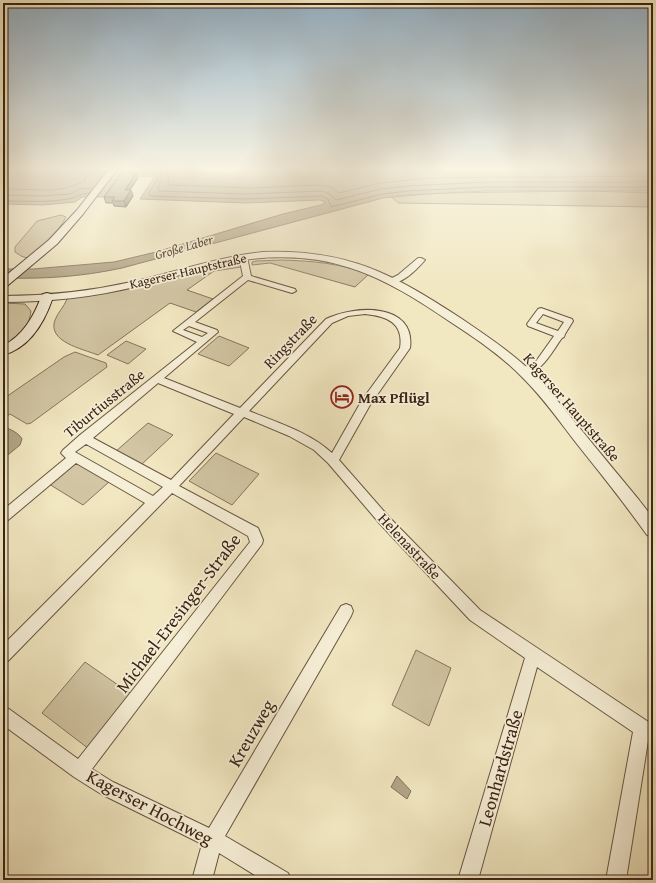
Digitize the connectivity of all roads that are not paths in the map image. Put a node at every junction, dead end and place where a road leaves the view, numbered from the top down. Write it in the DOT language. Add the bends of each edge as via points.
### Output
graph roads {
  1 [pos="82,209"];
  2 [pos="243,257"];
  3 [pos="421,260"];
  4 [pos="247,277"];
  5 [pos="393,281"];
  6 [pos="3,284"];
  7 [pos="292,291"];
  8 [pos="47,297"];
  9 [pos="3,299"];
  10 [pos="188,322"];
  11 [pos="561,335"];
  12 [pos="203,341"];
  13 [pos="3,351"];
  14 [pos="523,370"];
  15 [pos="157,379"];
  16 [pos="241,413"];
  17 [pos="84,438"];
  18 [pos="75,457"];
  19 [pos="332,460"];
  20 [pos="171,487"];
  21 [pos="154,502"];
  22 [pos="3,517"];
  23 [pos="653,530"];
  24 [pos="346,611"];
  25 [pos="532,655"];
  26 [pos="3,656"];
  27 [pos="3,715"];
  28 [pos="648,732"];
  29 [pos="80,771"];
  30 [pos="213,839"];
  31 [pos="202,880"];
  32 [pos="281,880"];
  33 [pos="468,880"];
  34 [pos="616,880"];
  1 -- 6 [label="main road" via="36,257"];
  2 -- 4 [label="street"];
  2 -- 5 [label="street, Kagerser Hauptstraße" via="282,254 321,258 358,266"];
  2 -- 8 [label="street, Kagerser Hauptstraße" via="206,264 121,287"];
  3 -- 5 [label="street" via="401,278"];
  4 -- 7 [label="street"];
  4 -- 10 [label="street"];
  5 -- 14 [label="street, Kagerser Hauptstraße" via="483,338"];
  8 -- 9 [label="street, Kagerser Hauptstraße"];
  8 -- 13 [label="main road" via="32,329 18,343"];
  10 -- 12 [label="street" via="177,330"];
  10 -- 12 [label="street, Tiburtiusstraße" via="214,332"];
  11 -- 14 [label="street" via="537,366"];
  12 -- 15 [label="street, Tiburtiusstraße"];
  14 -- 23 [label="street, Kagerser Hauptstraße"];
  15 -- 16 [label="street, Helenastraße"];
  15 -- 17 [label="street, Tiburtiusstraße"];
  16 -- 19 [label="street, Helenastraße" via="304,439"];
  16 -- 19 [label="street, Ringstraße" via="329,321 357,311 377,312 395,320 405,332 405,348 366,403 338,454"];
  16 -- 20 [label="street, Ringstraße"];
  17 -- 18 [label="street, Tiburtiusstraße" via="67,453"];
  17 -- 20 [label="street"];
  18 -- 21 [label="street"];
  18 -- 22 [label="street, Tiburtiusstraße"];
  19 -- 25 [label="street, Helenastraße" via="385,521 475,615"];
  20 -- 21 [label="street, Ringstraße"];
  20 -- 29 [label="street, Michael-Eresinger-Straße" via="253,532 256,544"];
  21 -- 26 [label="street, Ringstraße"];
  24 -- 30 [label="street, Kreuzweg"];
  25 -- 28 [label="street, Helenastraße"];
  25 -- 33 [label="street, Leonhardstraße"];
  27 -- 29 [label="street, Kagerser Hochweg"];
  28 -- 34 [label="street"];
  29 -- 30 [label="street, Kagerser Hochweg" via="107,788"];
  30 -- 31 [label="street, Kreuzweg"];
  30 -- 32 [label="street, Kagerser Hochweg"];
}
